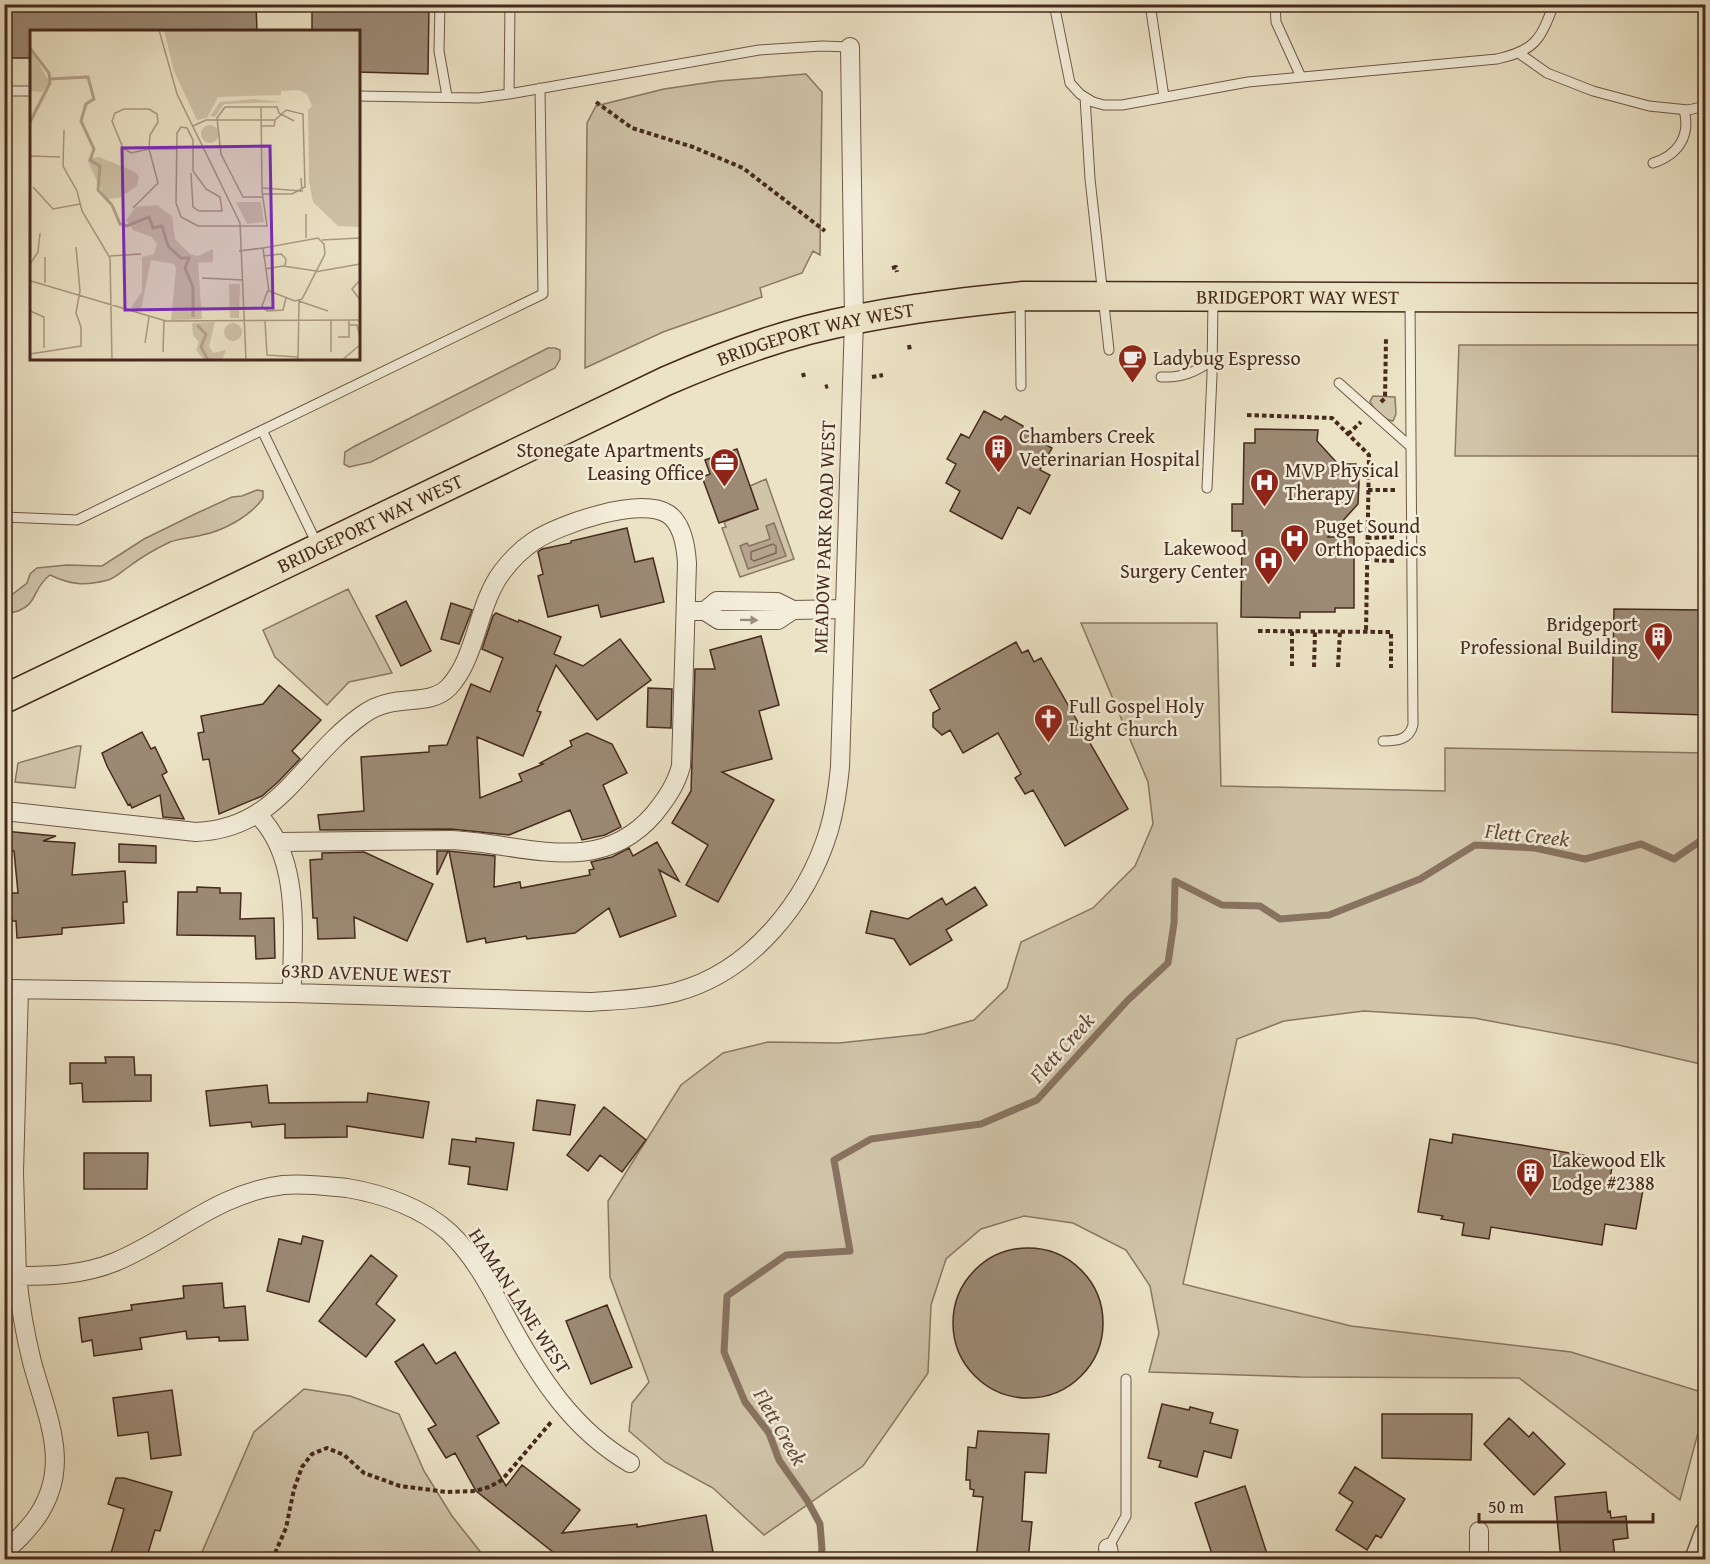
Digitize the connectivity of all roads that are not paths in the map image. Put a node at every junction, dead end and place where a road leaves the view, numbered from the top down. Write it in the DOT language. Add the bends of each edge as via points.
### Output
graph roads {
  1 [pos="440,4"];
  2 [pos="510,4"];
  3 [pos="1054,4"];
  4 [pos="1150,4"];
  5 [pos="1275,4"];
  6 [pos="1554,4"];
  7 [pos="850,47"];
  8 [pos="1520,54"];
  9 [pos="1301,77"];
  10 [pos="540,88"];
  11 [pos="4,91"];
  12 [pos="30,91"];
  13 [pos="509,94"];
  14 [pos="360,96"];
  15 [pos="447,96"];
  16 [pos="1085,97"];
  17 [pos="1164,97"];
  18 [pos="1706,106"];
  19 [pos="1684,110"];
  20 [pos="1653,163"];
  21 [pos="1020,296"];
  22 [pos="1104,296"];
  23 [pos="1213,296"];
  24 [pos="1410,297"];
  25 [pos="1706,298"];
  26 [pos="854,320"];
  27 [pos="1109,350"];
  28 [pos="1213,360"];
  29 [pos="1161,377"];
  30 [pos="1339,383"];
  31 [pos="1021,386"];
  32 [pos="262,430"];
  33 [pos="1411,447"];
  34 [pos="1207,488"];
  35 [pos="4,517"];
  36 [pos="319,548"];
  37 [pos="844,609"];
  38 [pos="686,611"];
  39 [pos="4,699"];
  40 [pos="1383,741"];
  41 [pos="4,811"];
  42 [pos="258,815"];
  43 [pos="279,842"];
  44 [pos="708,980"];
  45 [pos="12,989"];
  46 [pos="292,993"];
  47 [pos="11,1276"];
  48 [pos="1126,1379"];
  49 [pos="630,1463"];
  50 [pos="1479,1531"];
  51 [pos="1706,1533"];
  52 [pos="4,1551"];
  53 [pos="1109,1554"];
  54 [pos="1479,1560"];
  55 [pos="1696,1560"];
  1 -- 15 [label="lane" via="439,51"];
  2 -- 13 [label="lane"];
  3 -- 16 [label="lane" via="1070,83"];
  4 -- 17 [label="lane"];
  5 -- 9 [label="lane" via="1276,22"];
  6 -- 8 [label="lane" via="1537,41"];
  7 -- 10 [label="lane" via="759,50"];
  7 -- 26 [label="street, MEADOW PARK ROAD WEST"];
  8 -- 9 [label="lane"];
  8 -- 19 [label="lane" via="1547,73 1593,91 1648,106"];
  9 -- 17 [label="lane"];
  10 -- 13 [label="lane"];
  10 -- 32 [label="lane" via="543,294"];
  11 -- 12 [label="lane"];
  13 -- 15 [label="lane"];
  14 -- 15 [label="lane"];
  16 -- 17 [label="lane" via="1104,105"];
  16 -- 22 [label="lane"];
  18 -- 19 [label="lane"];
  19 -- 20 [label="lane" via="1687,123 1676,150"];
  21 -- 22 [label="main road, BRIDGEPORT WAY WEST"];
  21 -- 26 [label="main road, BRIDGEPORT WAY WEST"];
  21 -- 31 [label="lane"];
  22 -- 23 [label="main road, BRIDGEPORT WAY WEST"];
  22 -- 27 [label="lane"];
  23 -- 24 [label="main road, BRIDGEPORT WAY WEST"];
  23 -- 28 [label="lane"];
  24 -- 25 [label="main road, BRIDGEPORT WAY WEST"];
  24 -- 33 [label="lane"];
  26 -- 36 [label="main road, BRIDGEPORT WAY WEST" via="746,350 666,381"];
  26 -- 37 [label="street, MEADOW PARK ROAD WEST"];
  28 -- 29 [label="lane" via="1177,378"];
  28 -- 34 [label="lane"];
  30 -- 33 [label="lane"];
  32 -- 35 [label="lane" via="77,520"];
  32 -- 36 [label="lane"];
  33 -- 40 [label="lane" via="1413,725 1406,738"];
  36 -- 39 [label="main road, BRIDGEPORT WAY WEST"];
  37 -- 38 [label="street" via="793,610 777,602 717,601 705,611"];
  37 -- 44 [label="street, MEADOW PARK ROAD WEST" via="839,777 821,854 793,905 770,933 741,959"];
  38 -- 42 [label="street" via="686,552 677,524 667,513 628,509 562,526 534,541 510,561 495,582 465,660 449,687 433,697 380,706 359,717"];
  38 -- 43 [label="street" via="679,773 674,787 648,820 618,843 558,854 475,841"];
  41 -- 42 [label="street" via="196,832 228,828"];
  42 -- 43 [label="street"];
  43 -- 46 [label="street" via="290,891"];
  44 -- 46 [label="street, 63RD AVENUE WEST" via="676,992 590,1002"];
  45 -- 46 [label="street, 63RD AVENUE WEST"];
  45 -- 47 [label="street"];
  47 -- 49 [label="street, HAMAN LANE WEST" via="60,1275 114,1262 204,1212 264,1189 304,1184 367,1192 417,1211 450,1233 480,1273 538,1373 564,1407 591,1436"];
  47 -- 52 [label="street" via="54,1440 55,1471 41,1511"];
  48 -- 53 [label="lane" via="1126,1516"];
  50 -- 54 [label="street"];
  51 -- 55 [label="street"];
}
